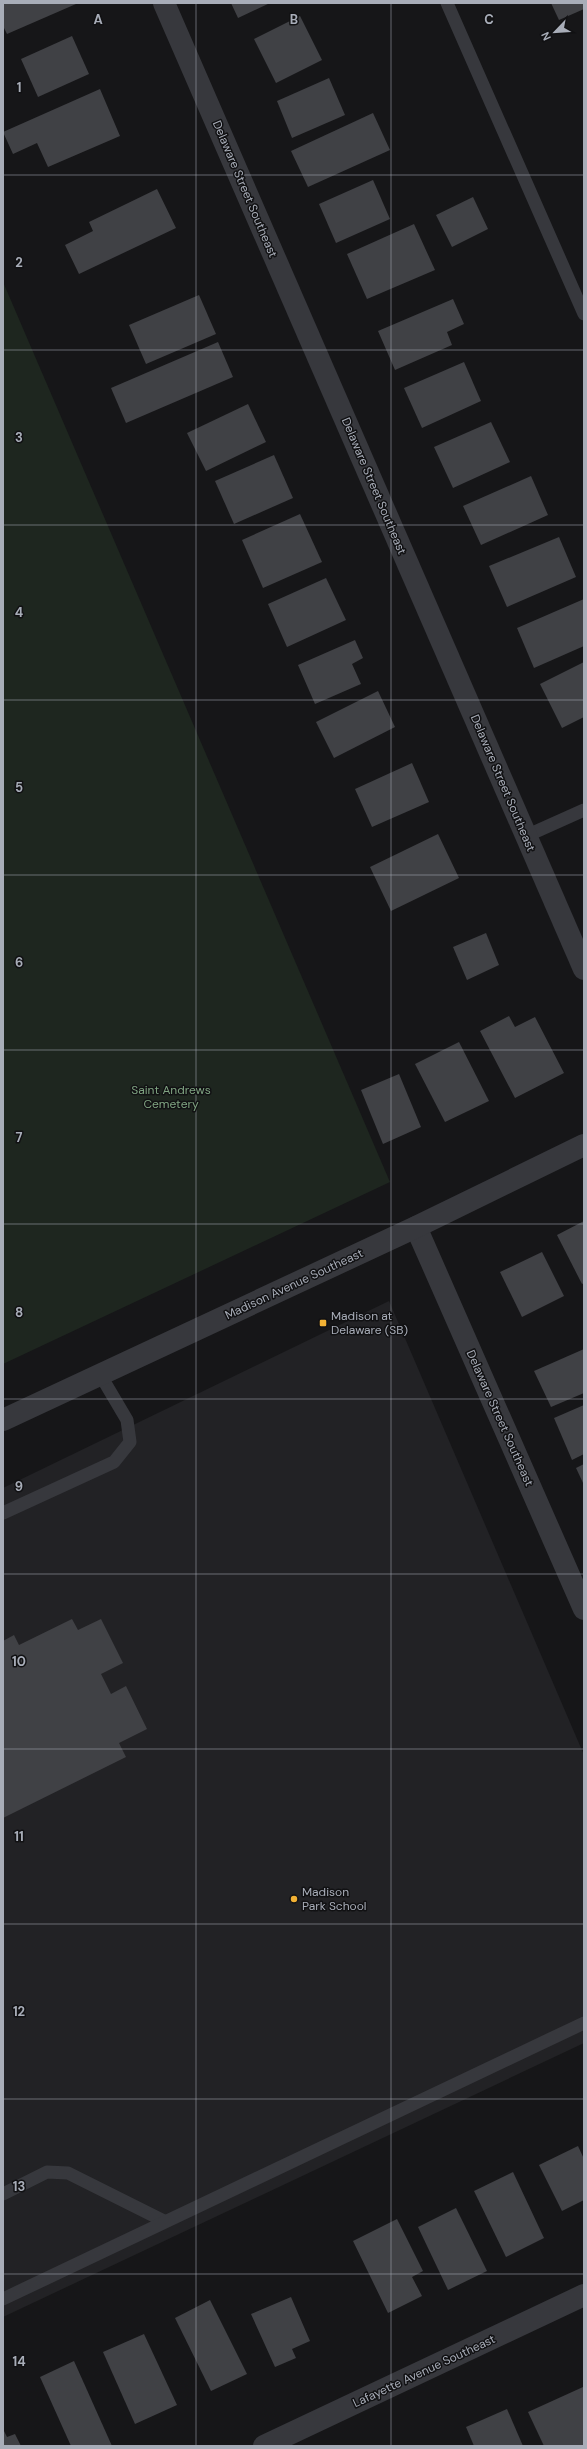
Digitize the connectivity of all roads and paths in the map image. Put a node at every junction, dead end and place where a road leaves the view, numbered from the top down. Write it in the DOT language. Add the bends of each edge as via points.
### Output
graph roads {
  1 [pos="164,3"];
  2 [pos="447,3"];
  3 [pos="584,314"];
  4 [pos="584,810"];
  5 [pos="526,836"];
  6 [pos="584,969"];
  7 [pos="584,1145"];
  8 [pos="416,1227"];
  9 [pos="101,1376"];
  10 [pos="3,1420"];
  11 [pos="3,1513"];
  12 [pos="584,1609"];
  13 [pos="584,2023"];
  14 [pos="3,2194"];
  15 [pos="164,2221"];
  16 [pos="584,2295"];
  17 [pos="3,2299"];
  18 [pos="264,2446"];
  1 -- 5 [label="street, Delaware Street Southeast"];
  2 -- 3 [label="lane"];
  4 -- 5 [label="lane"];
  5 -- 6 [label="street, Delaware Street Southeast"];
  7 -- 8 [label="street, Madison Avenue Southeast"];
  8 -- 9 [label="street, Madison Avenue Southeast"];
  8 -- 12 [label="street, Delaware Street Southeast"];
  9 -- 10 [label="street, Madison Avenue Southeast"];
  9 -- 11 [label="lane" via="126,1420 130,1442 114,1462"];
  13 -- 15 [label="lane"];
  14 -- 15 [label="lane" via="48,2172 68,2173"];
  15 -- 17 [label="lane"];
  16 -- 18 [label="street, Lafayette Avenue Southeast"];
}
